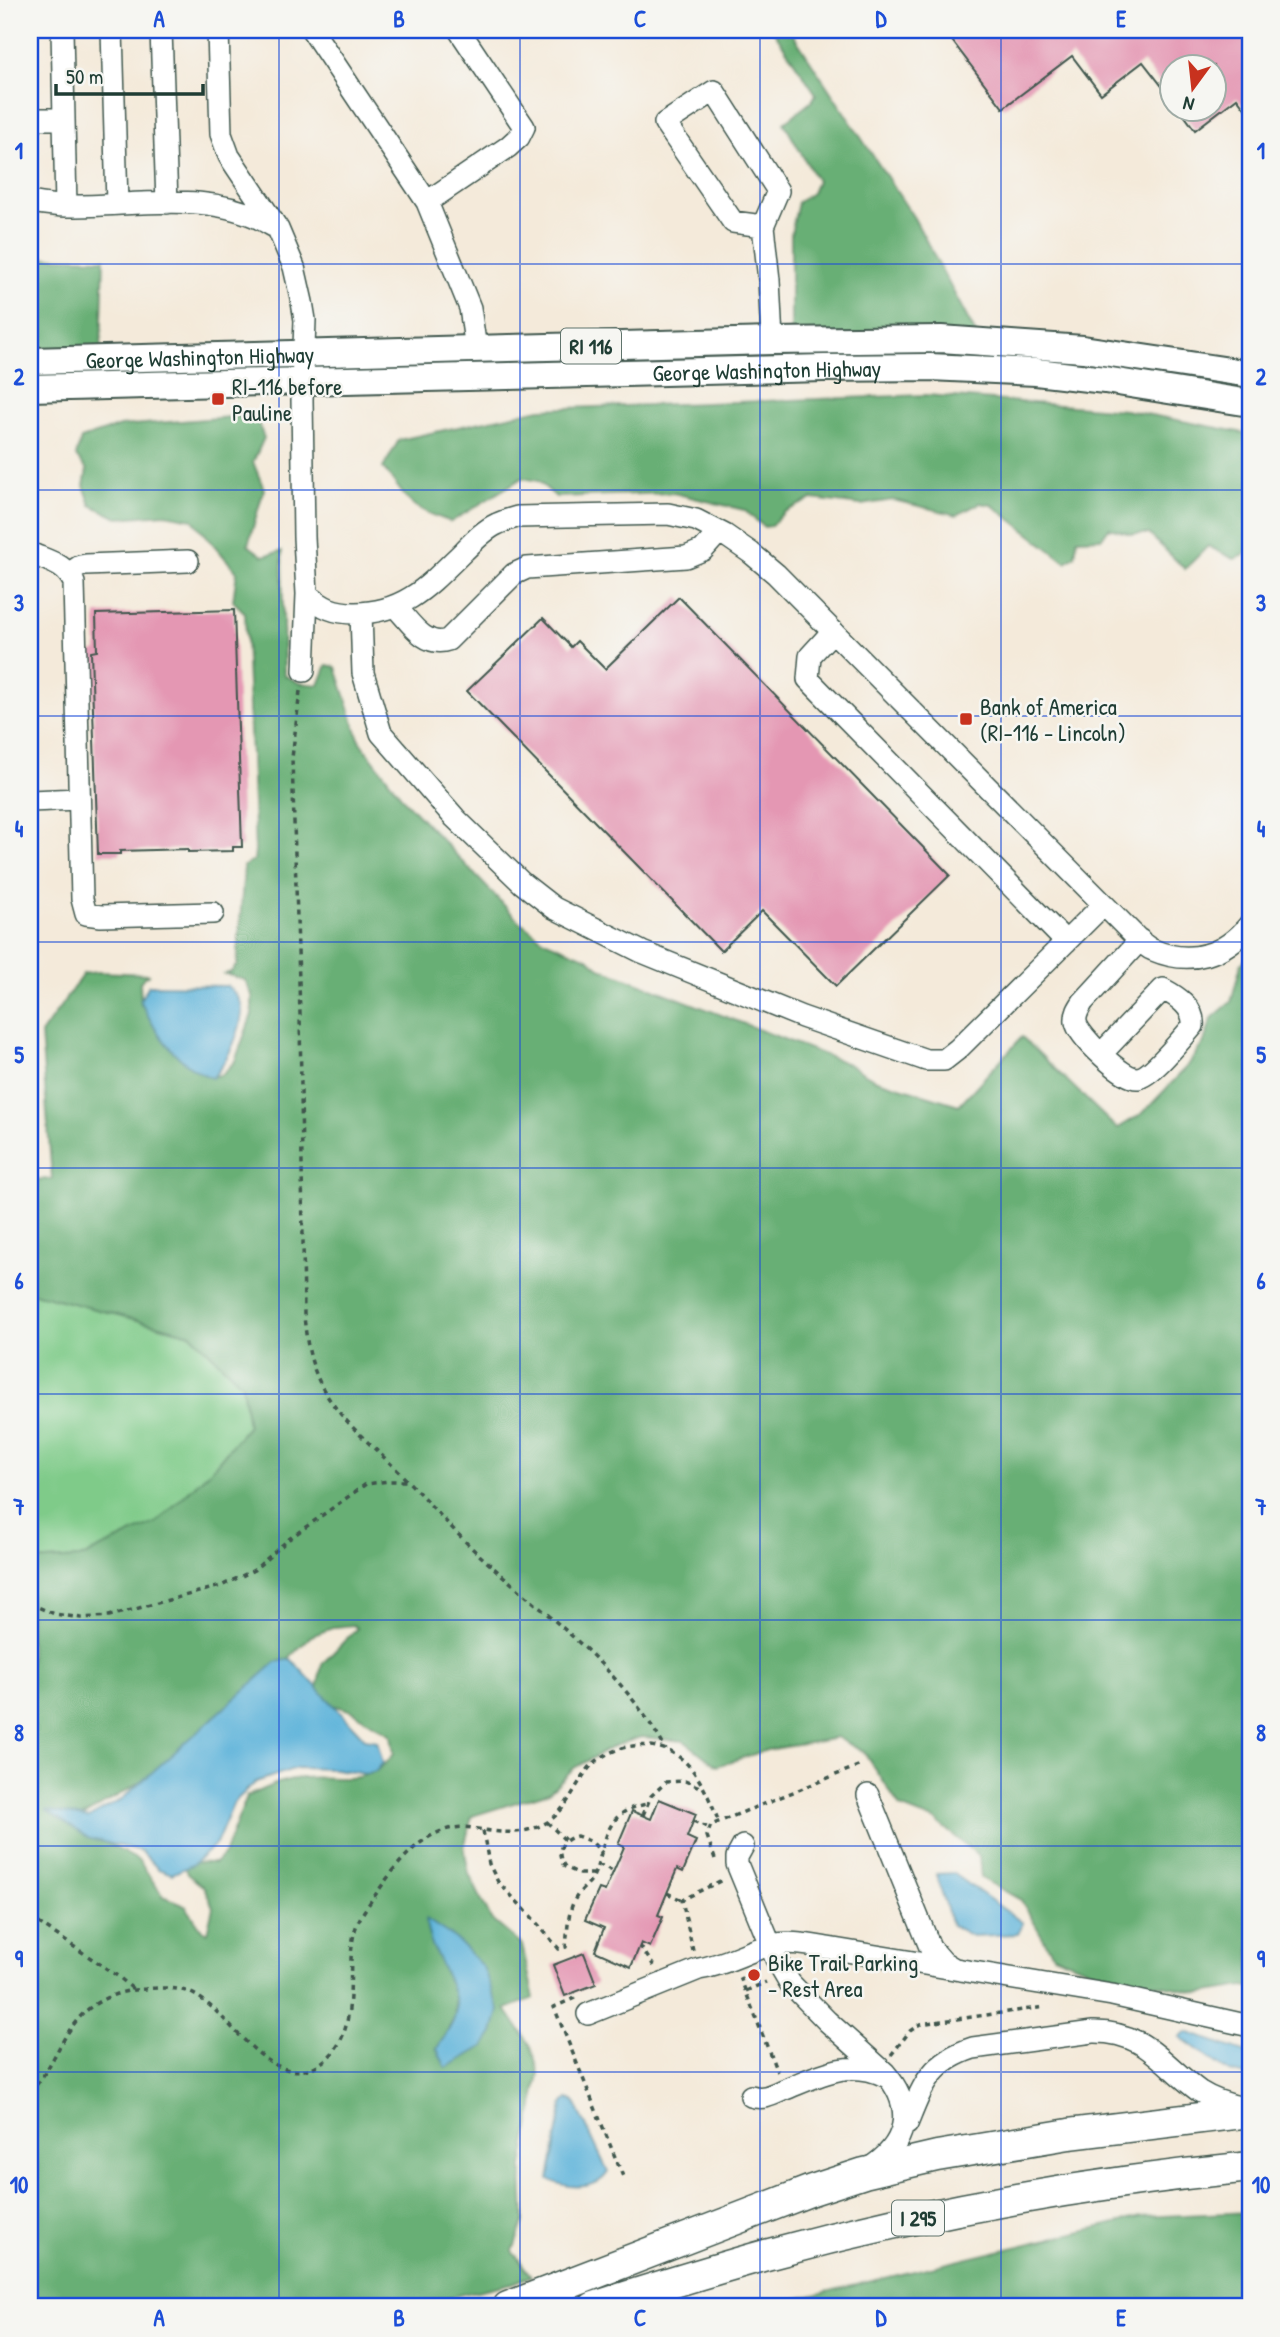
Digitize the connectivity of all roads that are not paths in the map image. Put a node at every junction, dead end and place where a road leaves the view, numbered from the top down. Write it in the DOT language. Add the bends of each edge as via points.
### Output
graph roads {
  1 [pos="62,30"];
  2 [pos="112,30"];
  3 [pos="161,30"];
  4 [pos="218,30"];
  5 [pos="312,30"];
  6 [pos="459,30"];
  7 [pos="30,119"];
  8 [pos="64,119"];
  9 [pos="30,202"];
  10 [pos="427,202"];
  11 [pos="167,203"];
  12 [pos="117,204"];
  13 [pos="66,206"];
  14 [pos="763,226"];
  15 [pos="278,229"];
  16 [pos="772,341"];
  17 [pos="476,349"];
  18 [pos="304,354"];
  19 [pos="30,361"];
  20 [pos="1250,374"];
  21 [pos="303,381"];
  22 [pos="30,388"];
  23 [pos="1250,403"];
  24 [pos="719,532"];
  25 [pos="30,553"];
  26 [pos="188,561"];
  27 [pos="69,573"];
  28 [pos="307,594"];
  29 [pos="396,607"];
  30 [pos="361,613"];
  31 [pos="833,631"];
  32 [pos="304,671"];
  33 [pos="79,799"];
  34 [pos="30,801"];
  35 [pos="1103,905"];
  36 [pos="213,913"];
  37 [pos="1250,924"];
  38 [pos="1140,940"];
  39 [pos="1066,942"];
  40 [pos="1102,1053"];
  41 [pos="868,1795"];
  42 [pos="743,1846"];
  43 [pos="770,1945"];
  44 [pos="958,1970"];
  45 [pos="584,2005"];
  46 [pos="1250,2026"];
  47 [pos="892,2081"];
  48 [pos="751,2096"];
  49 [pos="1250,2110"];
  50 [pos="902,2134"];
  51 [pos="1250,2167"];
  52 [pos="843,2179"];
  53 [pos="508,2307"];
  54 [pos="594,2307"];
  1 -- 8 [label="street"];
  2 -- 12 [label="street"];
  3 -- 11 [label="street"];
  4 -- 15 [label="street" via="221,134 229,156"];
  5 -- 10 [label="street"];
  6 -- 10 [label="street" via="524,127 508,147"];
  7 -- 8 [label="street"];
  8 -- 13 [label="street"];
  9 -- 13 [label="street"];
  10 -- 17 [label="street" via="470,308"];
  11 -- 12 [label="street"];
  11 -- 15 [label="street" via="228,207"];
  12 -- 13 [label="street"];
  14 -- 14 [label="street" via="733,222 665,123 714,91 778,191"];
  14 -- 16 [label="street"];
  15 -- 18 [label="street" via="299,285"];
  16 -- 17 [label="main road, George Washington Highway / RI 116"];
  16 -- 20 [label="main road, George Washington Highway / RI 116" via="1012,342"];
  17 -- 18 [label="main road, George Washington Highway / RI 116"];
  18 -- 19 [label="main road, George Washington Highway / RI 116"];
  18 -- 21 [label="street"];
  21 -- 22 [label="main road, George Washington Highway / RI 116"];
  21 -- 23 [label="main road, George Washington Highway / RI 116" via="930,367 1094,379"];
  21 -- 28 [label="street"];
  24 -- 29 [label="street" via="696,520 668,514 517,517 495,524 421,592"];
  24 -- 29 [label="street" via="703,550 686,557 527,568 514,574 448,640 439,643 426,639"];
  24 -- 31 [label="street" via="776,574"];
  25 -- 27 [label="street"];
  26 -- 27 [label="street" via="86,565"];
  27 -- 33 [label="street" via="74,583"];
  28 -- 30 [label="street" via="323,608"];
  28 -- 32 [label="street"];
  29 -- 30 [label="street"];
  30 -- 39 [label="street" via="363,673 382,733 456,818 522,883 554,908 642,952 802,1017 926,1060 944,1060"];
  31 -- 35 [label="street"];
  31 -- 39 [label="street" via="810,656 808,679"];
  33 -- 34 [label="street"];
  33 -- 36 [label="street" via="86,914"];
  35 -- 38 [label="street"];
  35 -- 39 [label="street"];
  37 -- 38 [label="street" via="1230,945 1202,956 1152,950"];
  38 -- 40 [label="street" via="1077,1012 1076,1023 1083,1037"];
  40 -- 40 [label="street" via="1125,1076 1138,1079 1193,1026 1194,1017 1163,989"];
  41 -- 44 [label="street" via="930,1947"];
  42 -- 43 [label="street" via="737,1864"];
  43 -- 44 [label="street" via="821,1947"];
  43 -- 45 [label="street" via="715,1967"];
  43 -- 47 [label="street" via="796,1991"];
  44 -- 46 [label="street" via="1146,2002"];
  47 -- 48 [label="street" via="859,2068 839,2068 767,2097"];
  47 -- 50 [label="street" via="902,2101"];
  49 -- 50 [label="street" via="1208,2096 1140,2041 1093,2032 957,2053 925,2082"];
  49 -- 52 [label="highway" via="1028,2140"];
  50 -- 52 [label="street" via="877,2164"];
  51 -- 54 [label="highway, I 295" via="1114,2183 903,2221 766,2255"];
  52 -- 53 [label="highway"];
}
